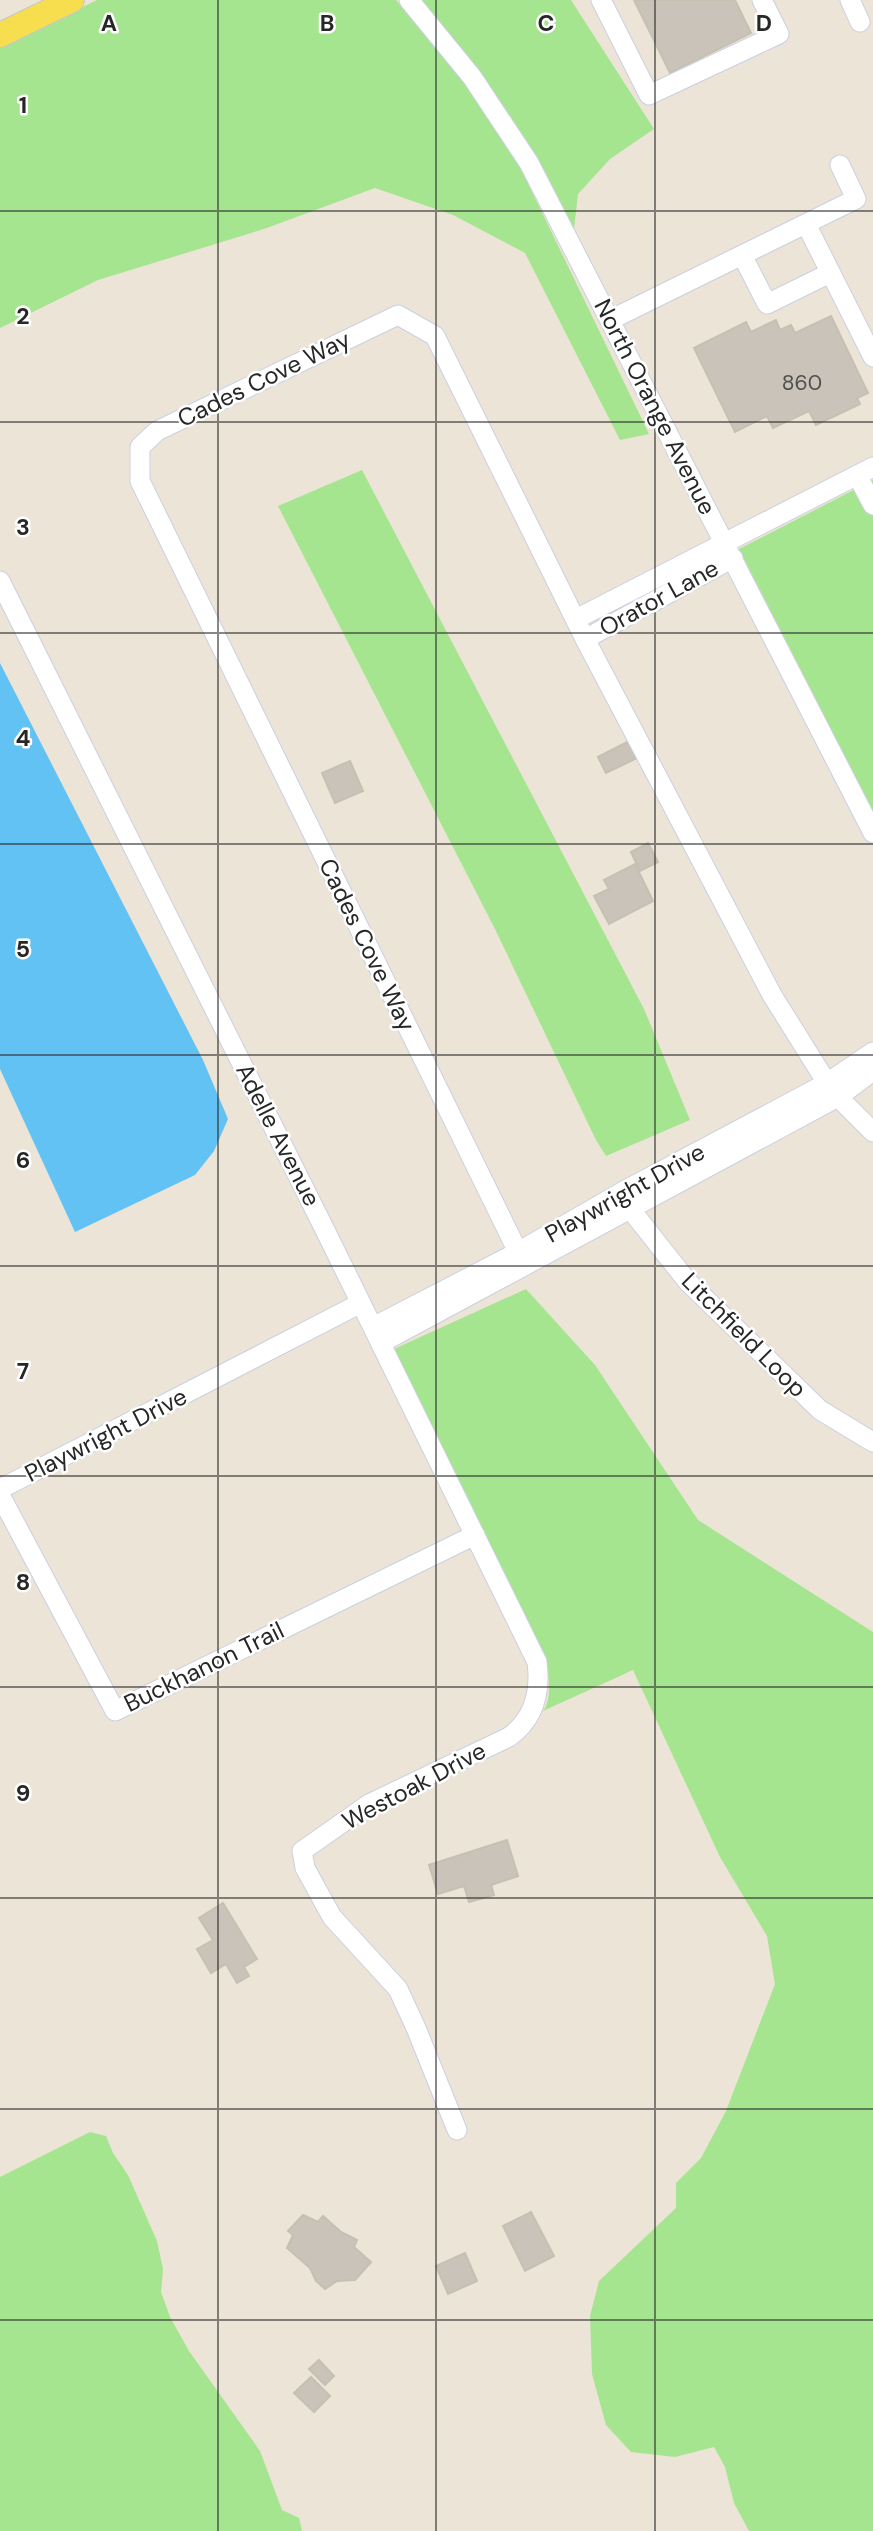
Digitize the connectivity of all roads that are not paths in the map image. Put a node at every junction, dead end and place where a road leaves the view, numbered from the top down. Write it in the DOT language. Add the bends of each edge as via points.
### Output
graph roads {
  1 [pos="72,0"];
  2 [pos="409,0"];
  3 [pos="601,0"];
  4 [pos="762,0"];
  5 [pos="850,0"];
  6 [pos="860,22"];
  7 [pos="0,35"];
  8 [pos="839,165"];
  9 [pos="806,224"];
  10 [pos="742,256"];
  11 [pos="830,273"];
  12 [pos="610,320"];
  13 [pos="873,357"];
  14 [pos="865,471"];
  15 [pos="873,505"];
  16 [pos="729,550"];
  17 [pos="0,582"];
  18 [pos="576,619"];
  19 [pos="585,639"];
  20 [pos="873,832"];
  21 [pos="873,1052"];
  22 [pos="873,1071"];
  23 [pos="832,1090"];
  24 [pos="873,1132"];
  25 [pos="627,1201"];
  26 [pos="517,1252"];
  27 [pos="361,1303"];
  28 [pos="377,1335"];
  29 [pos="873,1443"];
  30 [pos="0,1489"];
  31 [pos="0,1495"];
  32 [pos="475,1535"];
  33 [pos="537,1694"];
  34 [pos="457,2130"];
  1 -- 7 [label="main road"];
  2 -- 12 [label="street, North Orange Avenue" via="472,77 529,163"];
  3 -- 4 [label="street" via="649,95 779,34"];
  5 -- 6 [label="street"];
  8 -- 9 [label="street" via="856,199"];
  9 -- 10 [label="street"];
  9 -- 11 [label="street"];
  10 -- 11 [label="street" via="767,304"];
  10 -- 12 [label="street"];
  11 -- 13 [label="street"];
  12 -- 16 [label="street, North Orange Avenue"];
  14 -- 15 [label="street"];
  14 -- 16 [label="street"];
  16 -- 18 [label="street, Orator Lane"];
  16 -- 19 [label="street, Orator Lane"];
  16 -- 20 [label="street, North Orange Avenue"];
  17 -- 27 [label="street, Adelle Avenue"];
  18 -- 19 [label="street, Cades Cove Way"];
  18 -- 26 [label="street, Cades Cove Way" via="435,336 398,315 157,430 139,447 140,481"];
  19 -- 23 [label="street, Cades Cove Way" via="772,995"];
  21 -- 23 [label="street, Playwright Drive"];
  22 -- 23 [label="street, Playwright Drive"];
  23 -- 24 [label="street"];
  23 -- 25 [label="street, Playwright Drive"];
  25 -- 26 [label="street, Playwright Drive"];
  25 -- 28 [label="street, Playwright Drive"];
  25 -- 29 [label="street, Litchfield Loop" via="688,1282 820,1410"];
  26 -- 28 [label="street, Playwright Drive"];
  27 -- 28 [label="street, Adelle Avenue"];
  27 -- 30 [label="street, Playwright Drive"];
  28 -- 32 [label="street, Adelle Avenue"];
  31 -- 32 [label="street, Buckhanon Trail" via="115,1711"];
  32 -- 33 [label="street, Adelle Avenue" via="537,1662"];
  33 -- 34 [label="street, Westoak Drive" via="532,1713 509,1737 369,1804 302,1851 305,1868 332,1917 398,1989"];
}
